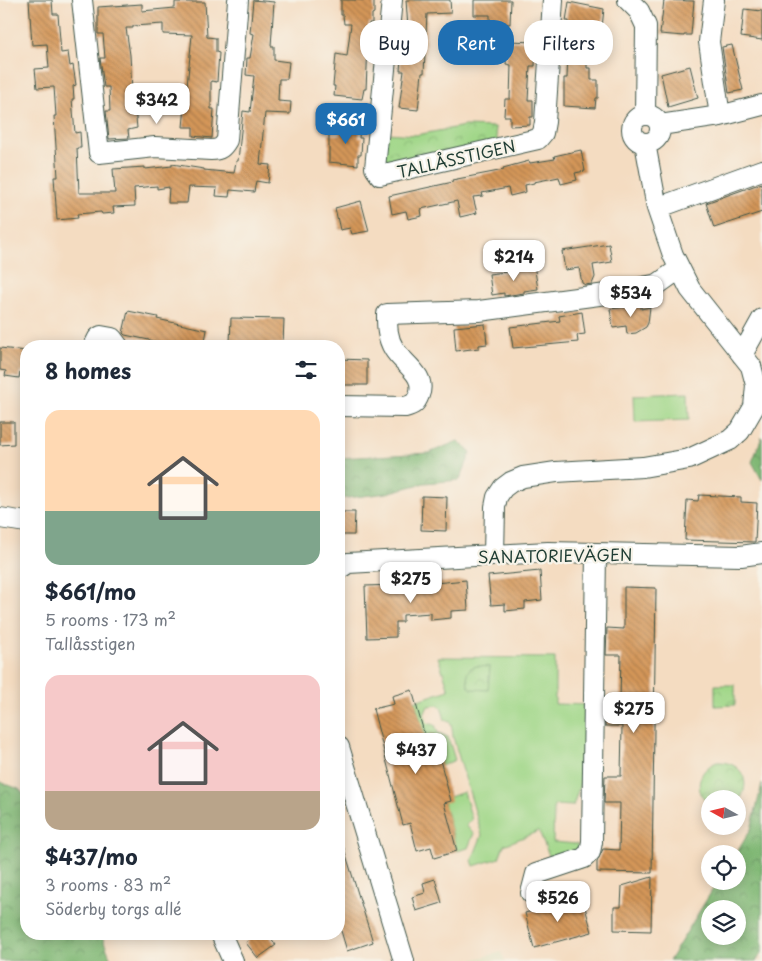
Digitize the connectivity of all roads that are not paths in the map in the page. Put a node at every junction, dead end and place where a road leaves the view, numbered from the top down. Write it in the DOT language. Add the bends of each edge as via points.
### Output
graph roads {
  1 [pos="82,0"];
  2 [pos="238,0"];
  3 [pos="392,0"];
  4 [pos="553,0"];
  5 [pos="628,0"];
  6 [pos="714,0"];
  7 [pos="762,105"];
  8 [pos="720,116"];
  9 [pos="653,120"];
  10 [pos="762,170"];
  11 [pos="657,208"];
  12 [pos="679,269"];
  13 [pos="762,319"];
  14 [pos="97,340"];
  15 [pos="114,340"];
  16 [pos="742,355"];
  17 [pos="345,406"];
  18 [pos="0,518"];
  19 [pos="20,521"];
  20 [pos="596,552"];
  21 [pos="762,553"];
  22 [pos="494,554"];
  23 [pos="345,566"];
  24 [pos="345,767"];
  25 [pos="532,893"];
  26 [pos="224,940"];
  27 [pos="233,961"];
  28 [pos="404,961"];
  1 -- 2 [label="street" via="99,153 155,147 218,150 224,146"];
  3 -- 4 [label="street, TALLÅSSTIGEN" via="375,168 380,175 538,139 545,122"];
  5 -- 9 [label="street" via="639,11 646,26"];
  6 -- 8 [label="street" via="709,42"];
  7 -- 8 [label="street"];
  8 -- 9 [label="street"];
  9 -- 11 [label="street" via="640,116 632,127 635,138 645,143"];
  10 -- 11 [label="street"];
  11 -- 12 [label="street"];
  12 -- 16 [label="street" via="690,289"];
  12 -- 17 [label="street" via="658,284 614,293 480,311 387,314 387,329 394,348 420,382 416,402 405,407"];
  13 -- 16 [label="street"];
  14 -- 15 [label="street" via="101,336"];
  16 -- 22 [label="street" via="754,374 754,407 740,431 730,440 689,459 643,467 556,472 511,482 503,488 496,502"];
  18 -- 19 [label="street"];
  20 -- 21 [label="street, SANATORIEVÄGEN" via="742,556"];
  20 -- 22 [label="street, SANATORIEVÄGEN"];
  20 -- 25 [label="street" via="592,842 590,852 584,858 536,874"];
  22 -- 23 [label="street, SANATORIEVÄGEN"];
  24 -- 28 [label="street"];
  26 -- 27 [label="street"];
}
